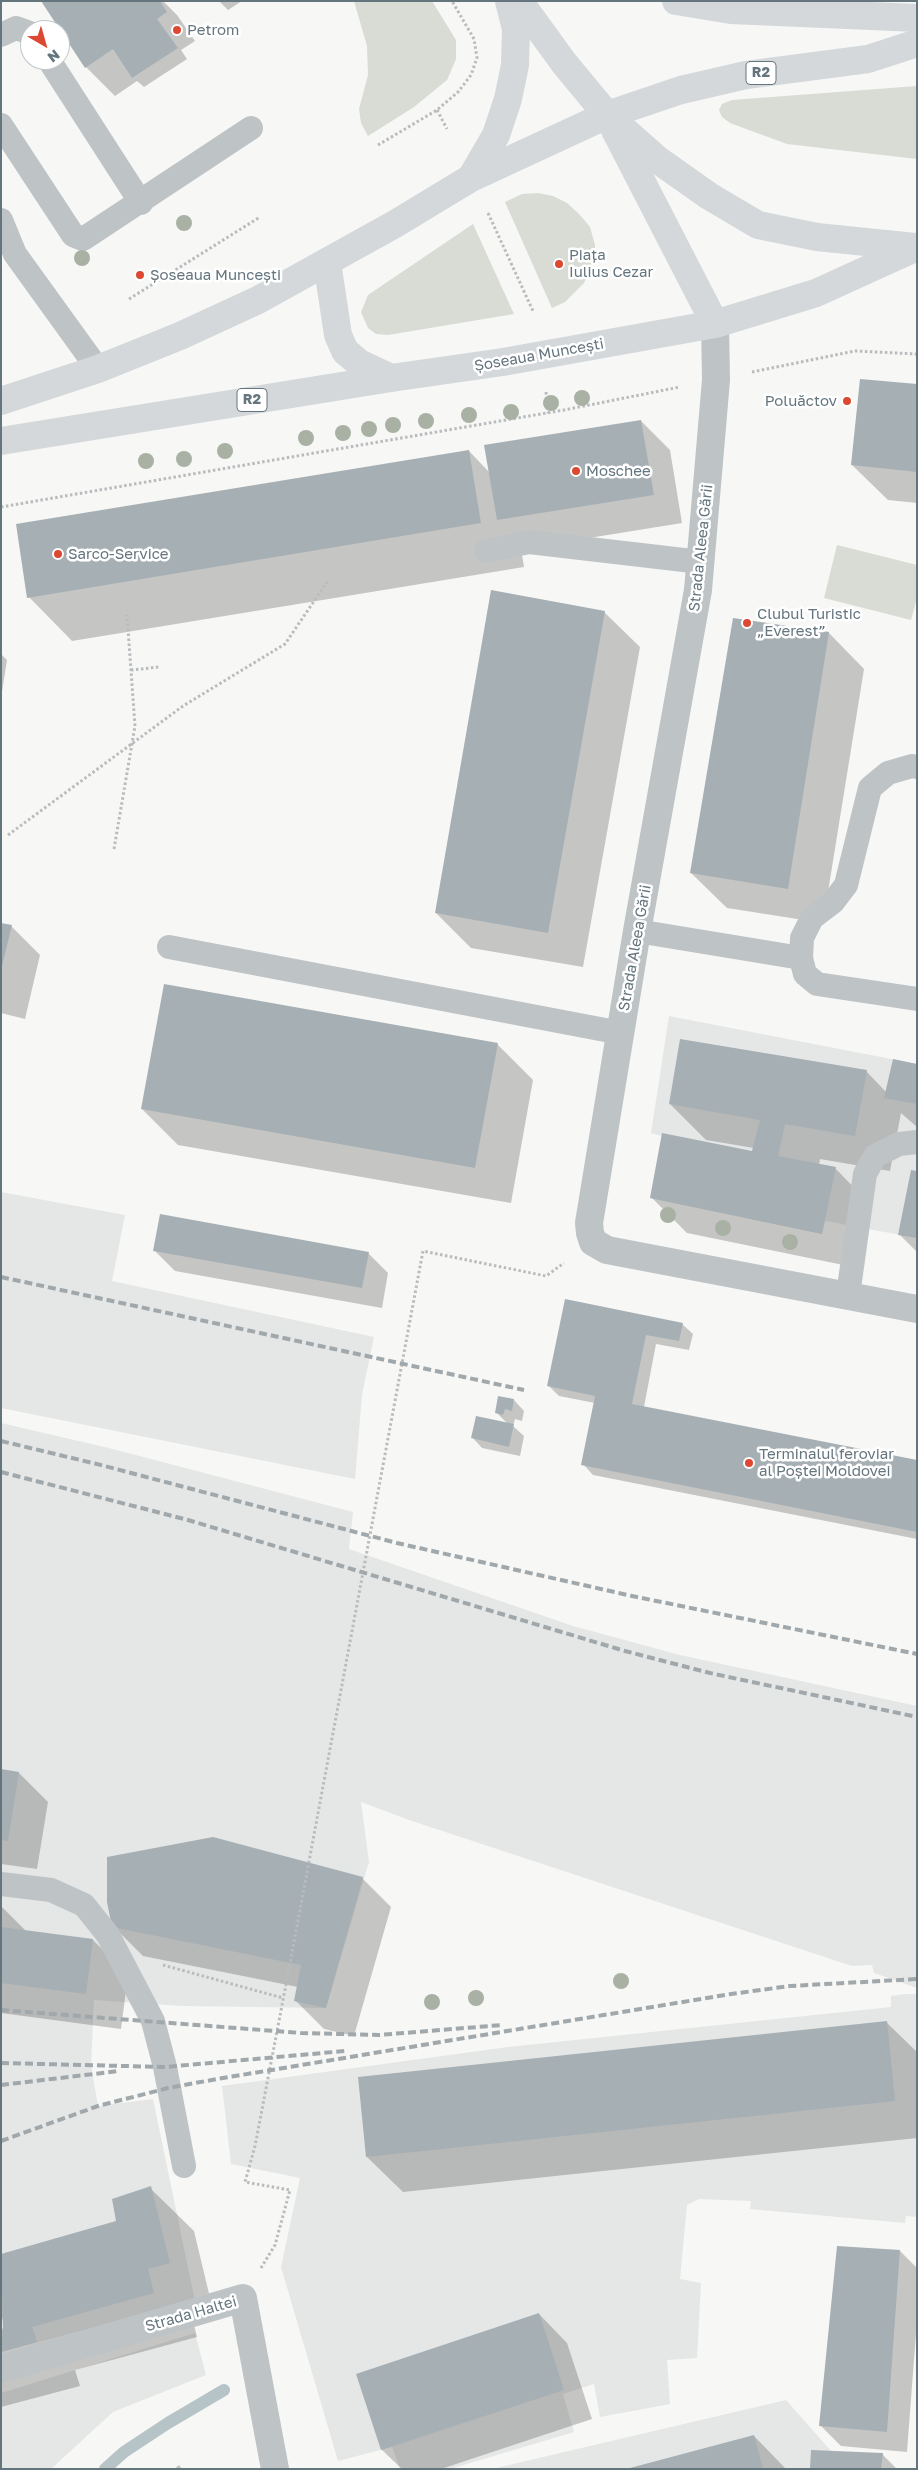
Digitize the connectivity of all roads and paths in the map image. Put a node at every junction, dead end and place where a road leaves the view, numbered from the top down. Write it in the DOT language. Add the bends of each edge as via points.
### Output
graph roads {
  1 [pos="452,1"];
  2 [pos="509,1"];
  3 [pos="519,1"];
  4 [pos="676,1"];
  5 [pos="917,18"];
  6 [pos="20,29"];
  7 [pos="1,35"];
  8 [pos="917,43"];
  9 [pos="55,70"];
  10 [pos="437,110"];
  11 [pos="608,115"];
  12 [pos="1,125"];
  13 [pos="251,128"];
  14 [pos="446,129"];
  15 [pos="378,145"];
  16 [pos="471,178"];
  17 [pos="141,202"];
  18 [pos="488,213"];
  19 [pos="260,218"];
  20 [pos="1,220"];
  21 [pos="916,247"];
  22 [pos="8,249"];
  23 [pos="327,262"];
  24 [pos="129,299"];
  25 [pos="533,311"];
  26 [pos="715,324"];
  27 [pos="917,354"];
  28 [pos="98,369"];
  29 [pos="391,378"];
  30 [pos="716,380"];
  31 [pos="545,384"];
  32 [pos="1,401"];
  33 [pos="548,413"];
  34 [pos="1,441"];
  35 [pos="1,507"];
  36 [pos="486,551"];
  37 [pos="701,562"];
  38 [pos="329,579"];
  39 [pos="128,615"];
  40 [pos="159,667"];
  41 [pos="131,670"];
  42 [pos="132,743"];
  43 [pos="917,767"];
  44 [pos="8,835"];
  45 [pos="114,849"];
  46 [pos="637,931"];
  47 [pos="169,947"];
  48 [pos="801,958"];
  49 [pos="917,999"];
  50 [pos="621,1033"];
  51 [pos="917,1142"];
  52 [pos="593,1242"];
  53 [pos="848,1295"];
  54 [pos="917,1310"];
  55 [pos="1,1884"];
  56 [pos="159,1964"];
  57 [pos="283,1998"];
  58 [pos="184,2166"];
  59 [pos="275,2245"];
  60 [pos="1,2369"];
  61 [pos="275,2469"];
  1 -- 10 [label="path" via="474,40 477,58 471,75 458,92"];
  2 -- 16 [label="main road" via="516,29 515,64 508,99 496,135"];
  3 -- 11 [label="main road" via="564,63"];
  4 -- 5 [label="main road" via="731,10"];
  6 -- 7 [label="lane"];
  8 -- 11 [label="main road, R2" via="868,60 746,75 681,90"];
  9 -- 17 [label="lane"];
  10 -- 14 [label="path"];
  10 -- 15 [label="path"];
  11 -- 16 [label="main road, R2"];
  11 -- 21 [label="main road" via="658,160 758,225 817,237"];
  11 -- 26 [label="main road"];
  12 -- 17 [label="lane" via="73,235 82,239"];
  13 -- 17 [label="lane"];
  16 -- 23 [label="main road, R2"];
  18 -- 25 [label="path"];
  19 -- 24 [label="path"];
  20 -- 22 [label="lane"];
  21 -- 26 [label="main road, Șoseaua Muncești / R2" via="816,293"];
  22 -- 28 [label="lane"];
  23 -- 28 [label="main road, R2" via="258,300"];
  23 -- 29 [label="main road" via="338,335 345,351 359,363"];
  26 -- 29 [label="main road, Șoseaua Muncești / R2" via="504,362"];
  26 -- 30 [label="street, Strada Aleea Gării"];
  27 -- 30 [label="path" via="855,351"];
  28 -- 32 [label="main road, R2"];
  29 -- 34 [label="main road, Șoseaua Muncești / R2"];
  30 -- 33 [label="path"];
  30 -- 37 [label="street, Strada Aleea Gării"];
  31 -- 33 [label="path"];
  33 -- 35 [label="path"];
  36 -- 37 [label="lane" via="529,542"];
  37 -- 46 [label="street, Strada Aleea Gării"];
  38 -- 42 [label="path" via="285,644 183,706"];
  39 -- 41 [label="path"];
  40 -- 41 [label="path"];
  41 -- 42 [label="path" via="135,726"];
  42 -- 44 [label="path"];
  42 -- 45 [label="path"];
  43 -- 48 [label="lane" via="888,773 870,788 846,885 833,902 812,918 802,938"];
  46 -- 48 [label="lane"];
  46 -- 50 [label="street, Strada Aleea Gării"];
  47 -- 50 [label="lane"];
  48 -- 49 [label="lane" via="806,974 817,984"];
  50 -- 52 [label="street, Strada Aleea Gării" via="589,1223"];
  51 -- 53 [label="lane" via="899,1144 876,1156 865,1174"];
  52 -- 53 [label="street" via="607,1250"];
  52 -- 57 [label="path" via="546,1276 423,1251"];
  53 -- 54 [label="street"];
  55 -- 58 [label="lane" via="51,1890 84,1905 108,1935 153,2021 166,2067"];
  56 -- 57 [label="path"];
  57 -- 59 [label="path" via="255,2146 245,2182 290,2190"];
  60 -- 61 [label="street, Strada Haltei" via="242,2298"];
}
